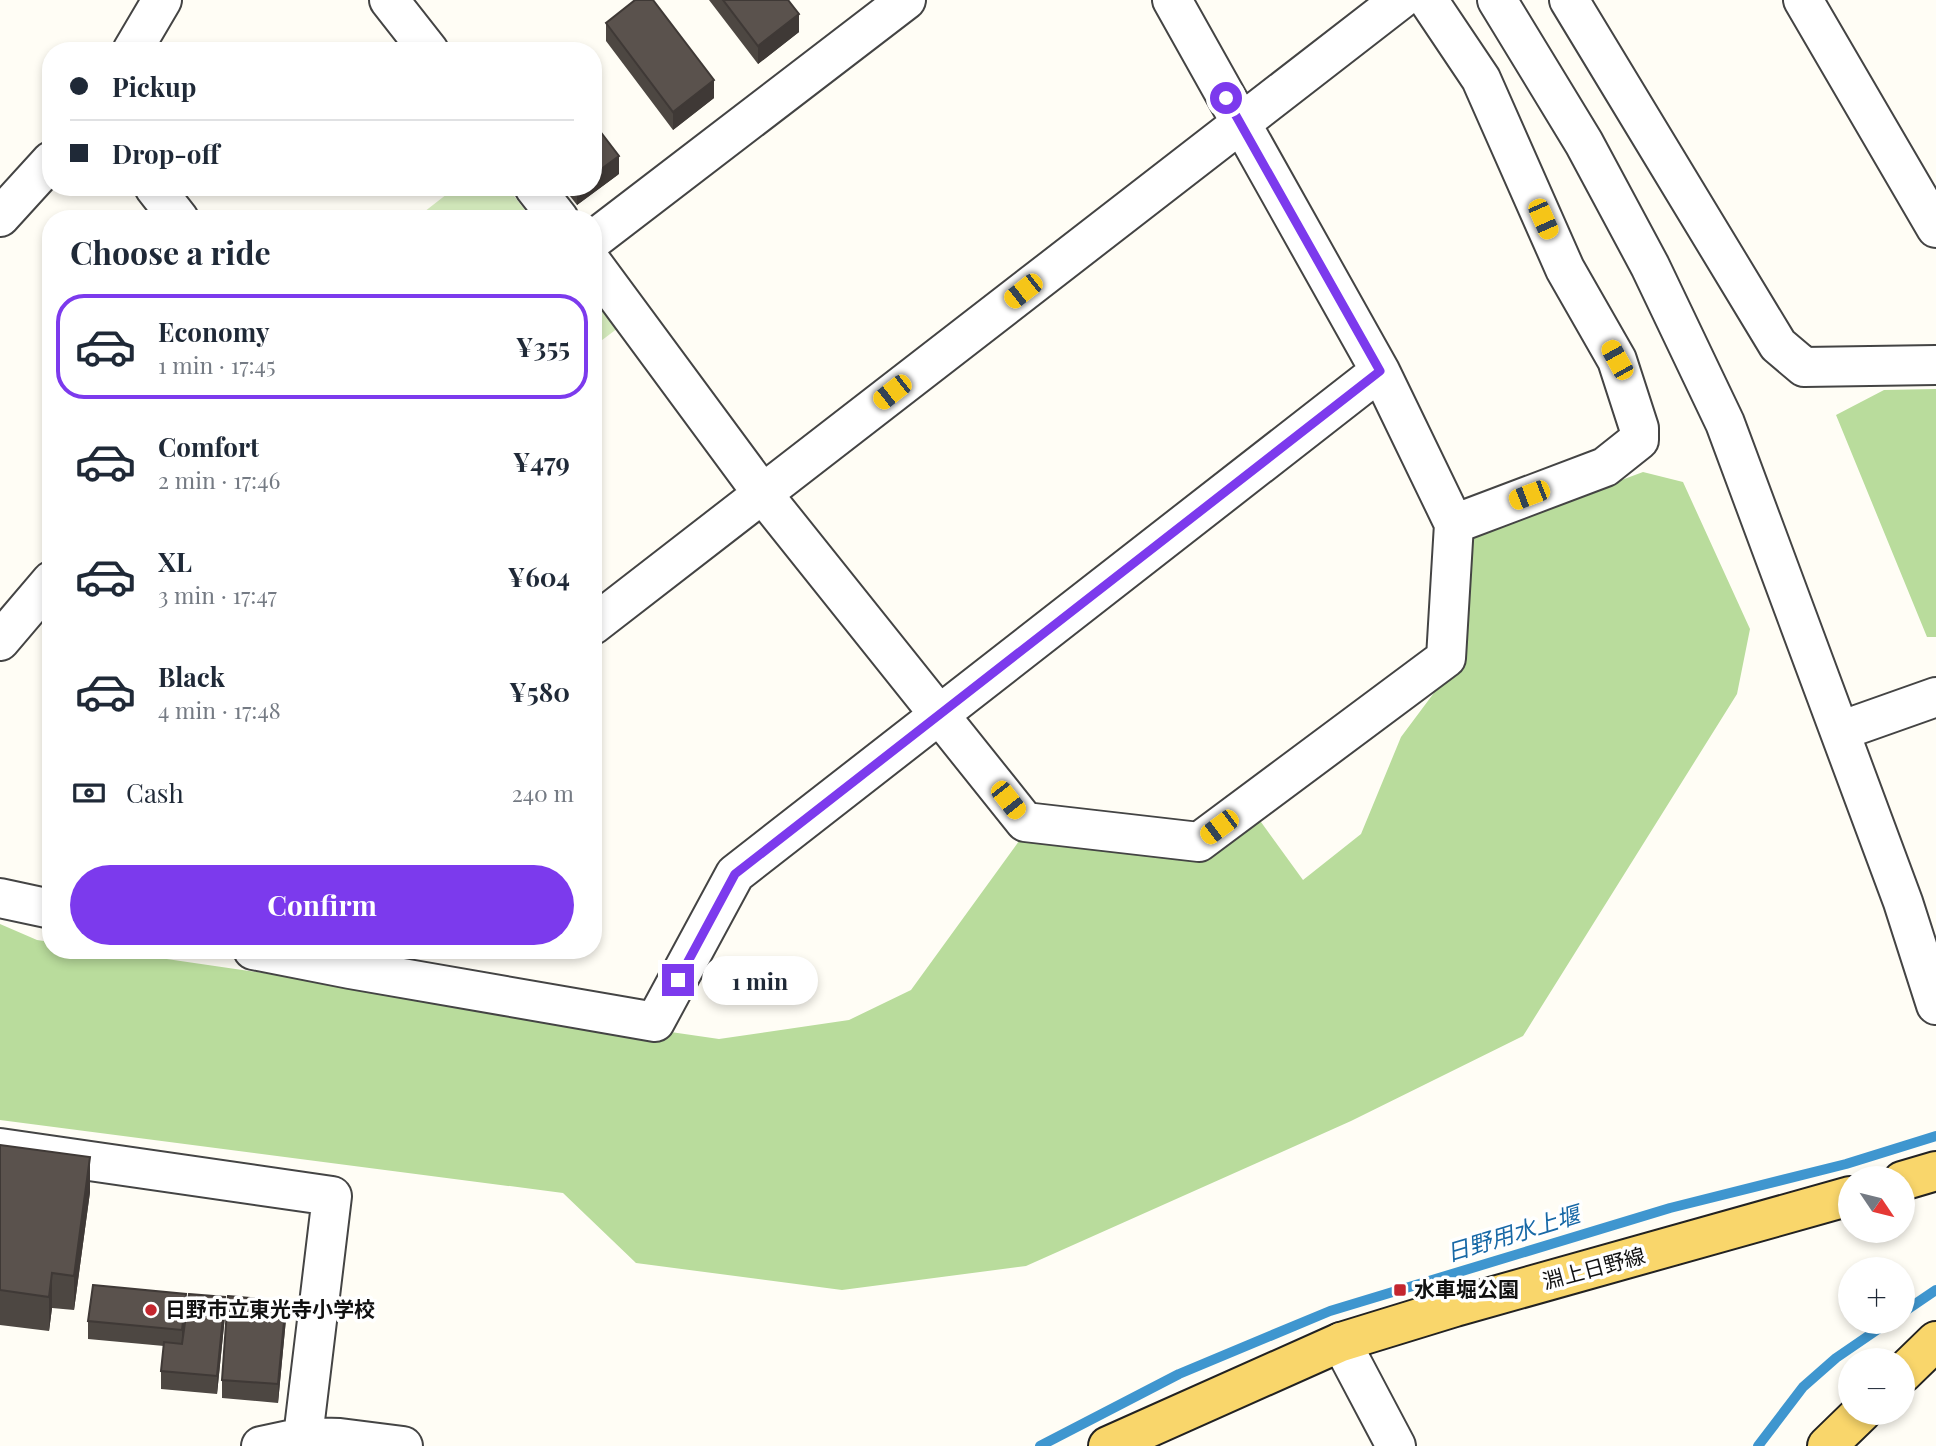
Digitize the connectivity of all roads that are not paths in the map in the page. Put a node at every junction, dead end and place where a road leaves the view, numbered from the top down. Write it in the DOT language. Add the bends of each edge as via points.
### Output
graph roads {
  1 [pos="162,0"];
  2 [pos="905,0"];
  3 [pos="1172,0"];
  4 [pos="1400,0"];
  5 [pos="1428,0"];
  6 [pos="1497,0"];
  7 [pos="1569,0"];
  8 [pos="1803,0"];
  9 [pos="397,2"];
  10 [pos="136,42"];
  11 [pos="423,42"];
  12 [pos="1240,122"];
  13 [pos="42,171"];
  14 [pos="161,196"];
  15 [pos="541,196"];
  16 [pos="172,210"];
  17 [pos="552,210"];
  18 [pos="0,217"];
  19 [pos="1936,228"];
  20 [pos="602,233"];
  21 [pos="602,276"];
  22 [pos="1936,365"];
  23 [pos="1380,371"];
  24 [pos="762,493"];
  25 [pos="1454,524"];
  26 [pos="42,592"];
  27 [pos="602,618"];
  28 [pos="0,641"];
  29 [pos="1936,696"];
  30 [pos="941,714"];
  31 [pos="1840,731"];
  32 [pos="1920,897"];
  33 [pos="0,898"];
  34 [pos="42,907"];
  35 [pos="352,960"];
  36 [pos="1936,1005"];
  37 [pos="0,1148"];
  38 [pos="1936,1171"];
  39 [pos="1915,1177"];
  40 [pos="1838,1199"];
  41 [pos="1341,1342"];
  42 [pos="1848,1425"];
  43 [pos="329,1440"];
  44 [pos="261,1446"];
  45 [pos="403,1446"];
  46 [pos="1108,1446"];
  47 [pos="1396,1446"];
  48 [pos="1826,1446"];
  1 -- 10 [label="street"];
  2 -- 20 [label="street"];
  3 -- 12 [label="street"];
  4 -- 12 [label="street"];
  5 -- 25 [label="street" via="1481,79 1565,269 1617,360 1639,428 1639,440 1605,467"];
  6 -- 31 [label="street" via="1584,143 1650,266 1719,411"];
  7 -- 22 [label="street" via="1777,345 1804,367"];
  8 -- 19 [label="street"];
  9 -- 11 [label="street"];
  12 -- 23 [label="street"];
  12 -- 24 [label="street"];
  13 -- 18 [label="street"];
  14 -- 16 [label="street"];
  15 -- 17 [label="street"];
  21 -- 24 [label="street"];
  23 -- 25 [label="street"];
  23 -- 30 [label="street"];
  24 -- 27 [label="street"];
  24 -- 30 [label="street"];
  25 -- 30 [label="street" via="1446,658 1199,842 1025,822"];
  26 -- 28 [label="street"];
  29 -- 31 [label="street"];
  30 -- 35 [label="street" via="735,874 655,1022"];
  31 -- 32 [label="street"];
  32 -- 36 [label="street"];
  33 -- 34 [label="street"];
  37 -- 43 [label="street" via="332,1196"];
  38 -- 39 [label="main road"];
  40 -- 41 [label="main road, 淵上日野線"];
  41 -- 46 [label="main road, 淵上日野線"];
  41 -- 47 [label="street"];
  42 -- 48 [label="main road"];
  43 -- 44 [label="street"];
  43 -- 45 [label="street"];
}
